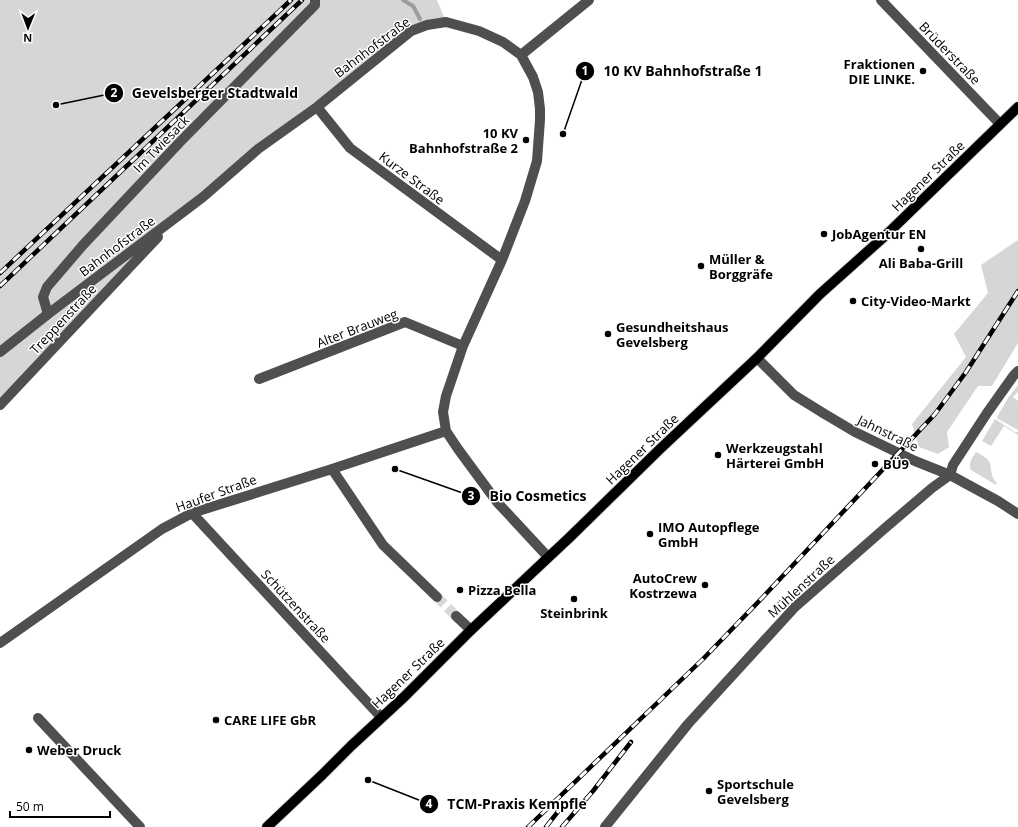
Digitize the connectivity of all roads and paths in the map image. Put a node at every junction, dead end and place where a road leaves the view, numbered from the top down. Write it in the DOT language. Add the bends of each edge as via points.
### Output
graph roads {
  1 [pos="315,0"];
  2 [pos="590,0"];
  3 [pos="881,0"];
  4 [pos="521,55"];
  5 [pos="316,107"];
  6 [pos="1017,111"];
  7 [pos="1000,124"];
  8 [pos="177,216"];
  9 [pos="502,260"];
  10 [pos="48,314"];
  11 [pos="463,346"];
  12 [pos="0,352"];
  13 [pos="757,358"];
  14 [pos="1018,371"];
  15 [pos="259,379"];
  16 [pos="0,406"];
  17 [pos="446,431"];
  18 [pos="332,469"];
  19 [pos="950,475"];
  20 [pos="192,513"];
  21 [pos="1018,514"];
  22 [pos="548,557"];
  23 [pos="437,597"];
  24 [pos="456,616"];
  25 [pos="472,630"];
  26 [pos="0,643"];
  27 [pos="381,717"];
  28 [pos="38,718"];
  29 [pos="140,827"];
  30 [pos="266,827"];
  31 [pos="605,827"];
  1 -- 10 [label="street, Im Twiesack" via="315,5 179,143 47,287 43,297"];
  2 -- 4 [label="street"];
  3 -- 7 [label="street, Brüderstraße"];
  4 -- 5 [label="street, Bahnhofstraße" via="503,42 469,27 446,22 427,25 411,31"];
  4 -- 9 [label="street, Bahnhofstraße" via="538,92 540,120 537,161 525,201"];
  5 -- 8 [label="street, Bahnhofstraße" via="258,149"];
  5 -- 9 [label="street, Kurze Straße" via="350,148"];
  6 -- 7 [label="main road, Hagener Straße"];
  7 -- 13 [label="main road, Hagener Straße" via="886,235 820,294"];
  8 -- 10 [label="street, Bahnhofstraße"];
  8 -- 16 [label="street, Treppenstraße"];
  9 -- 11 [label="street, Bahnhofstraße"];
  10 -- 12 [label="street, Bahnhofstraße"];
  11 -- 15 [label="street, Alter Brauweg" via="405,322"];
  11 -- 17 [label="street, Bahnhofstraße" via="446,396 443,412"];
  13 -- 19 [label="street, Jahnstraße" via="794,395 823,413 855,432"];
  13 -- 22 [label="main road, Hagener Straße"];
  14 -- 19 [label="street, Mühlenstraße" via="983,420"];
  17 -- 18 [label="street, Haufer Straße"];
  17 -- 22 [label="street, Bahnhofstraße" via="497,502"];
  18 -- 20 [label="street, Haufer Straße"];
  18 -- 23 [label="street" via="383,545"];
  19 -- 21 [label="street, Jahnstraße"];
  19 -- 31 [label="street, Mühlenstraße" via="795,607 688,724"];
  20 -- 26 [label="street, Haufer Straße" via="162,529"];
  20 -- 27 [label="street, Schützenstraße"];
  22 -- 25 [label="main road, Hagener Straße"];
  24 -- 25 [label="street"];
  25 -- 27 [label="main road, Hagener Straße"];
  27 -- 30 [label="main road, Hagener Straße"];
  28 -- 29 [label="street"];
}
